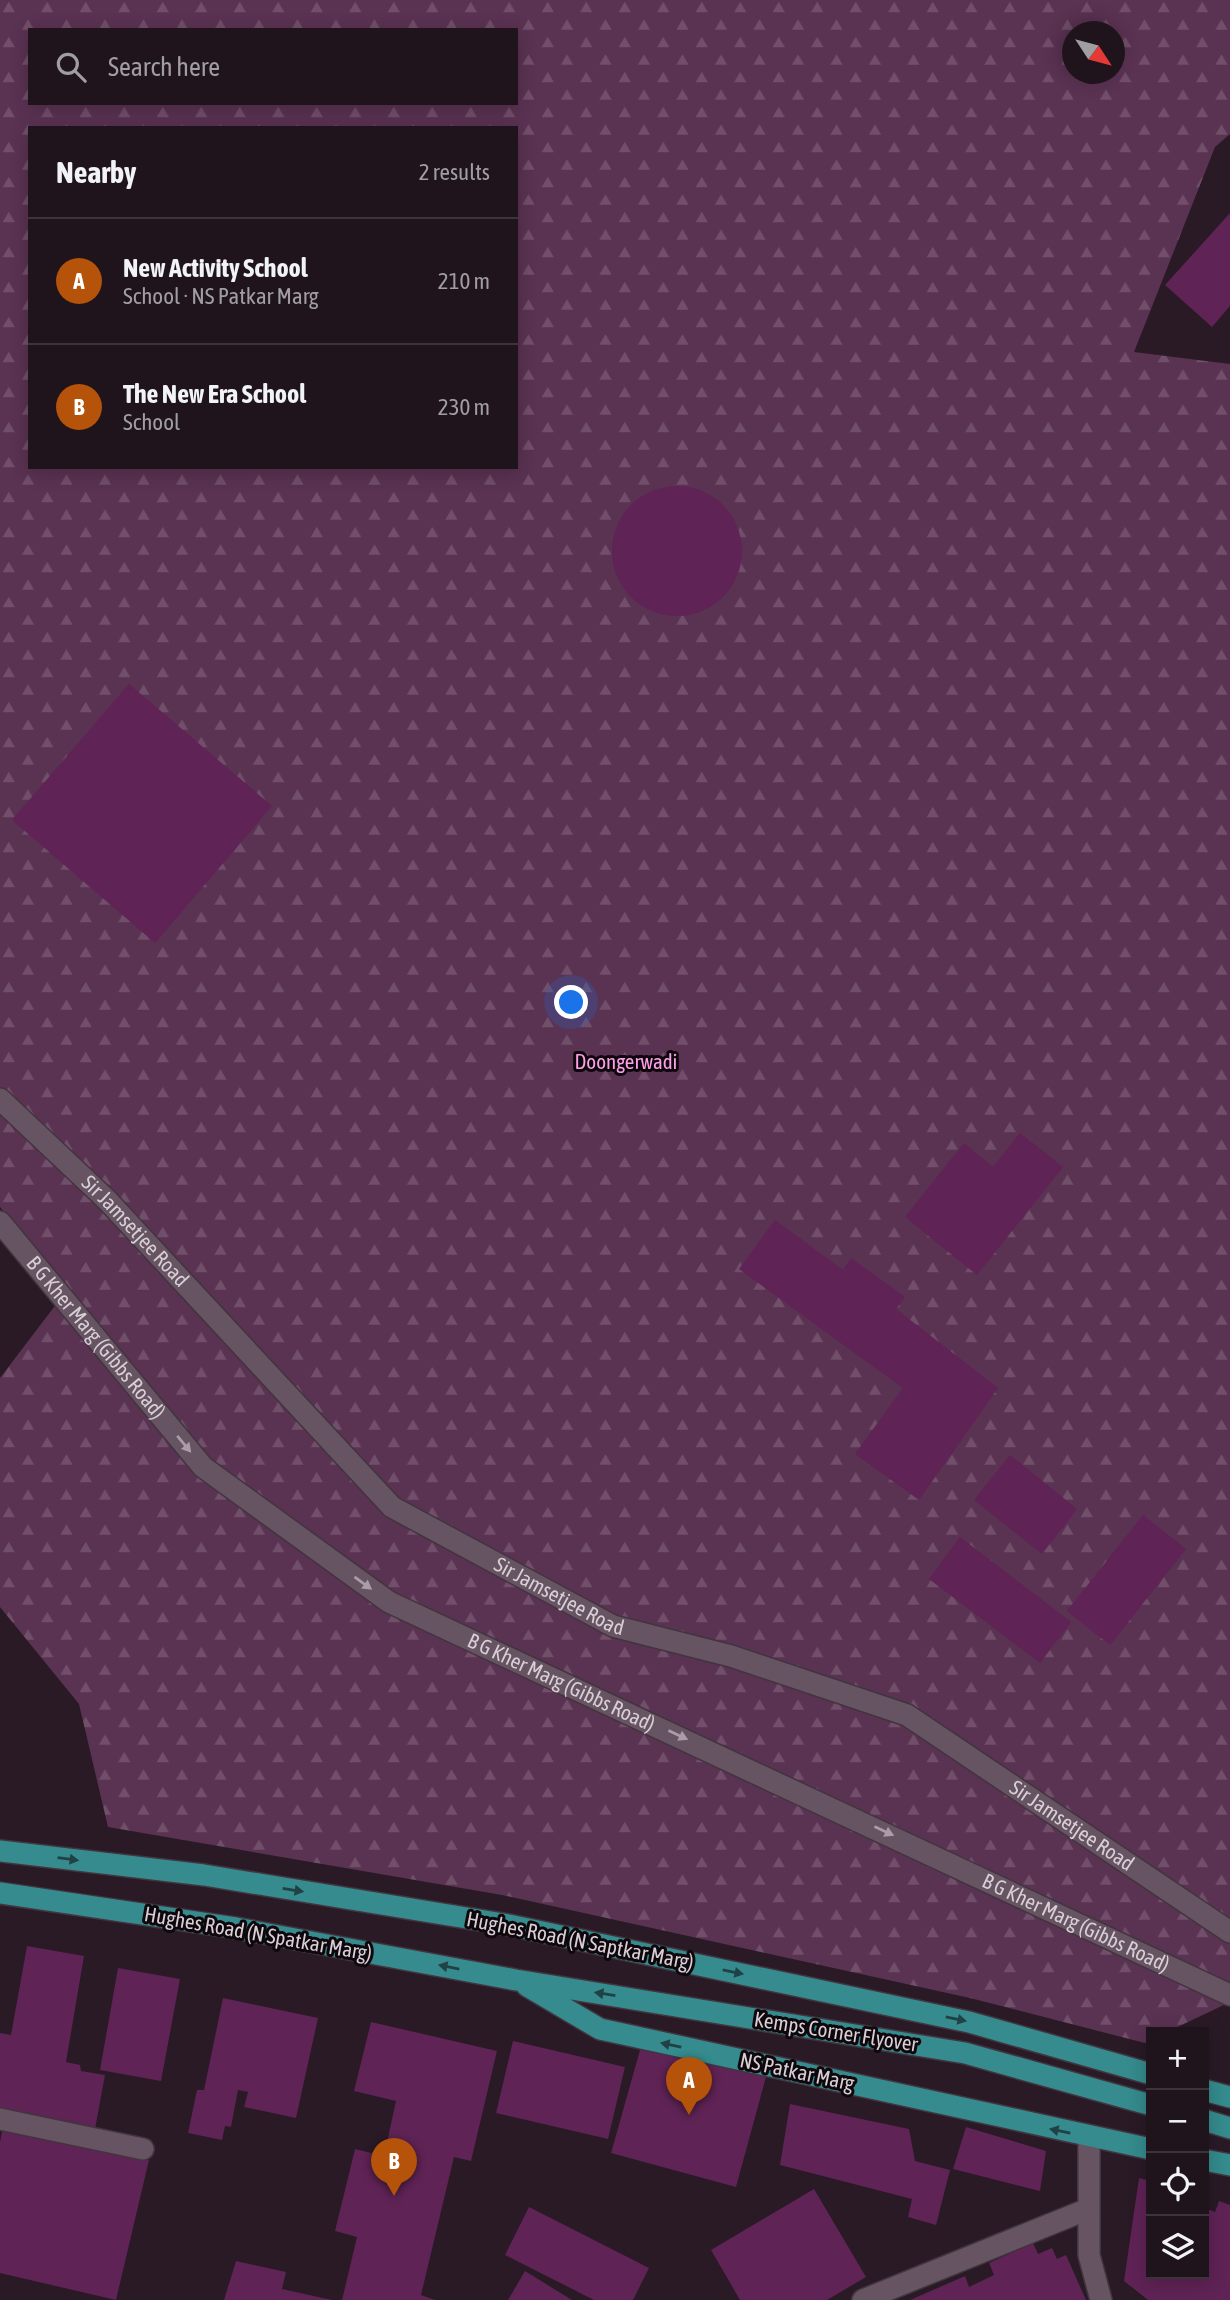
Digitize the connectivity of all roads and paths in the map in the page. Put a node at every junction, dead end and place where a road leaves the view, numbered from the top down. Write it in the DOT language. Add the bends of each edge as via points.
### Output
graph roads {
  1 [pos="0,1098"];
  2 [pos="0,1222"];
  3 [pos="0,1852"];
  4 [pos="0,1893"];
  5 [pos="1230,1931"];
  6 [pos="516,1980"];
  7 [pos="1230,1995"];
  8 [pos="1146,2073"];
  9 [pos="1209,2091"];
  10 [pos="1230,2097"];
  11 [pos="1146,2104"];
  12 [pos="0,2119"];
  13 [pos="1209,2122"];
  14 [pos="1230,2128"];
  15 [pos="1089,2137"];
  16 [pos="1146,2148"];
  17 [pos="143,2149"];
  18 [pos="1209,2161"];
  19 [pos="1230,2165"];
  20 [pos="1088,2209"];
  21 [pos="863,2300"];
  22 [pos="1101,2300"];
  1 -- 5 [label="street, Sir Jamsetjee Road" via="107,1200 392,1507 613,1626 731,1656 907,1715"];
  2 -- 7 [label="street, B G Kher Marg (Gibbs Road), one-way" via="203,1466 389,1602"];
  3 -- 8 [label="main road, Hughes Road (N Saptkar Marg), one-way" via="204,1875 509,1925 969,2022"];
  6 -- 4 [label="main road, Hughes Road (N Spatkar Marg), one-way" via="236,1927"];
  11 -- 6 [label="main road, Kemps Corner Flyover, one-way" via="965,2053"];
  15 -- 6 [label="main road, NS Patkar Marg, one-way" via="600,2029"];
  9 -- 10 [label="main road"];
  12 -- 17 [label="street"];
  13 -- 14 [label="main road"];
  15 -- 16 [label="main road, NS Patkar Marg"];
  15 -- 20 [label="street"];
  18 -- 19 [label="main road"];
  20 -- 21 [label="street"];
  20 -- 22 [label="street" via="1089,2255"];
}
